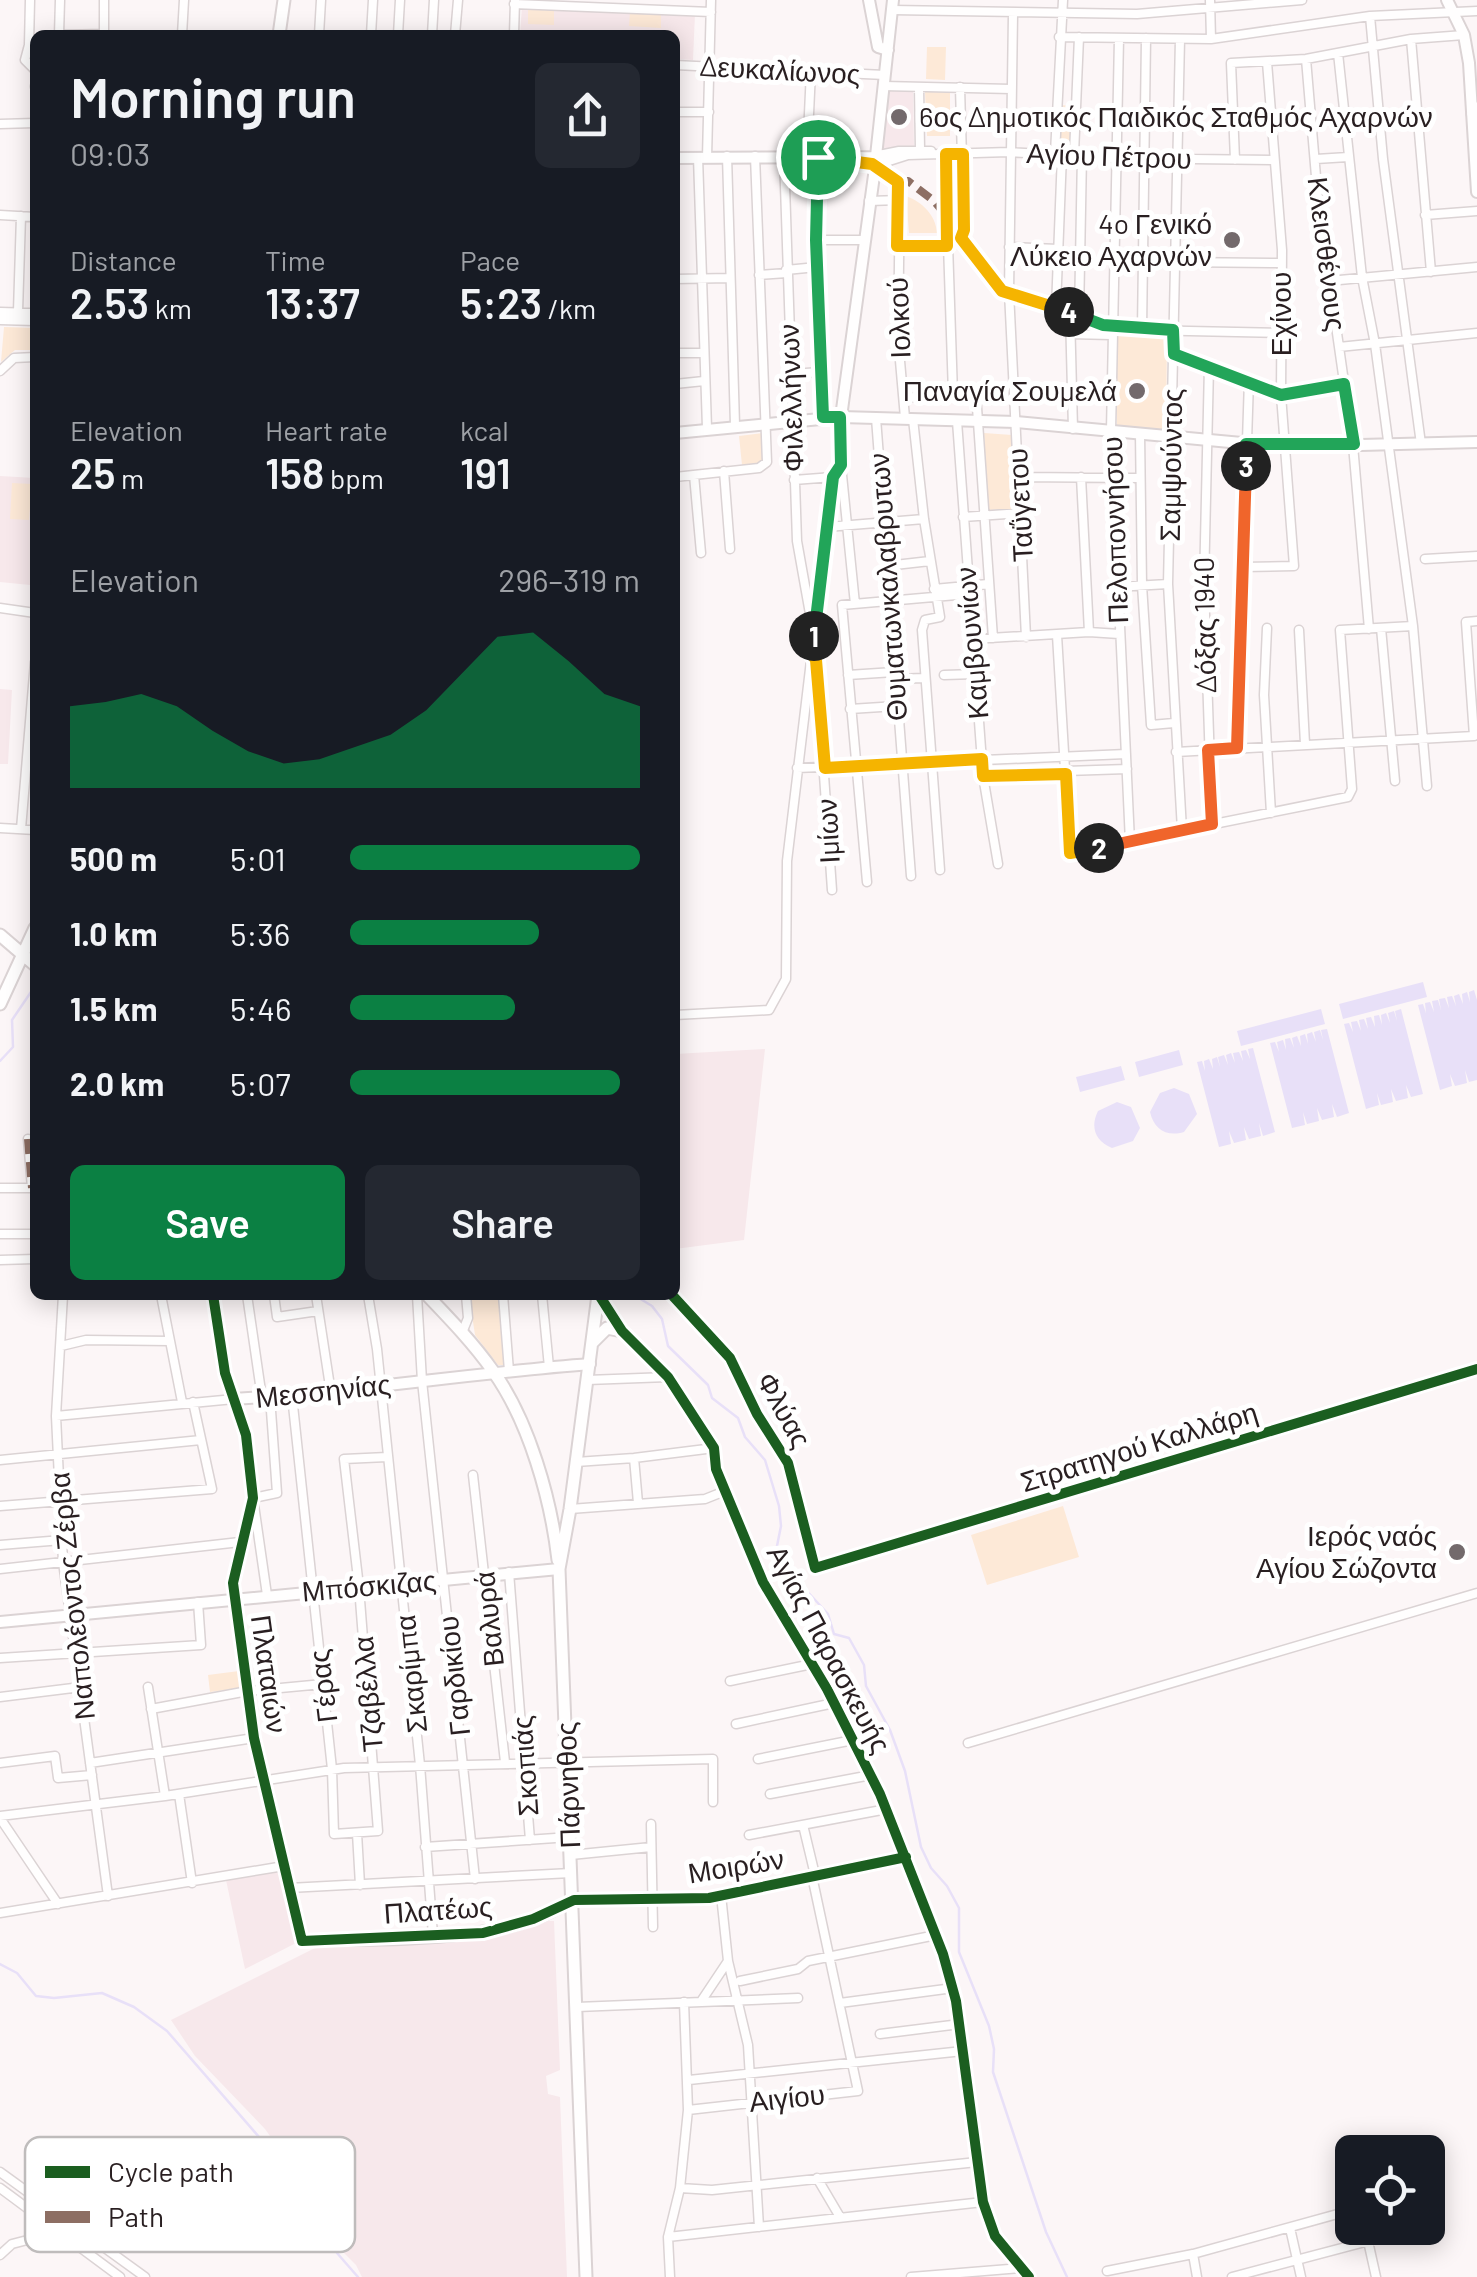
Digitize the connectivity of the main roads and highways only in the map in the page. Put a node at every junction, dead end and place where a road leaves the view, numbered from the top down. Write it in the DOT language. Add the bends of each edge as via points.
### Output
graph roads {
  1 [pos="284,0"];
  2 [pos="280,30"];
  3 [pos="0,935"];
  4 [pos="30,938"];
  5 [pos="22,954"];
  6 [pos="30,961"];
  7 [pos="5,981"];
  8 [pos="0,1004"];
  9 [pos="432,1300"];
  10 [pos="597,1300"];
  11 [pos="622,1331"];
  12 [pos="592,1342"];
  13 [pos="559,1569"];
  14 [pos="586,2277"];
  1 -- 2 [label="main road"];
  3 -- 5 [label="main road"];
  4 -- 5 [label="main road"];
  5 -- 6 [label="main road"];
  5 -- 7 [label="main road"];
  7 -- 8 [label="main road"];
  9 -- 13 [label="main road" via="494,1372 539,1471"];
  10 -- 12 [label="main road, Πάρνηθος"];
  11 -- 12 [label="main road" via="607,1328"];
  12 -- 13 [label="main road, Πάρνηθος"];
  13 -- 14 [label="main road, Πάρνηθος"];
}
